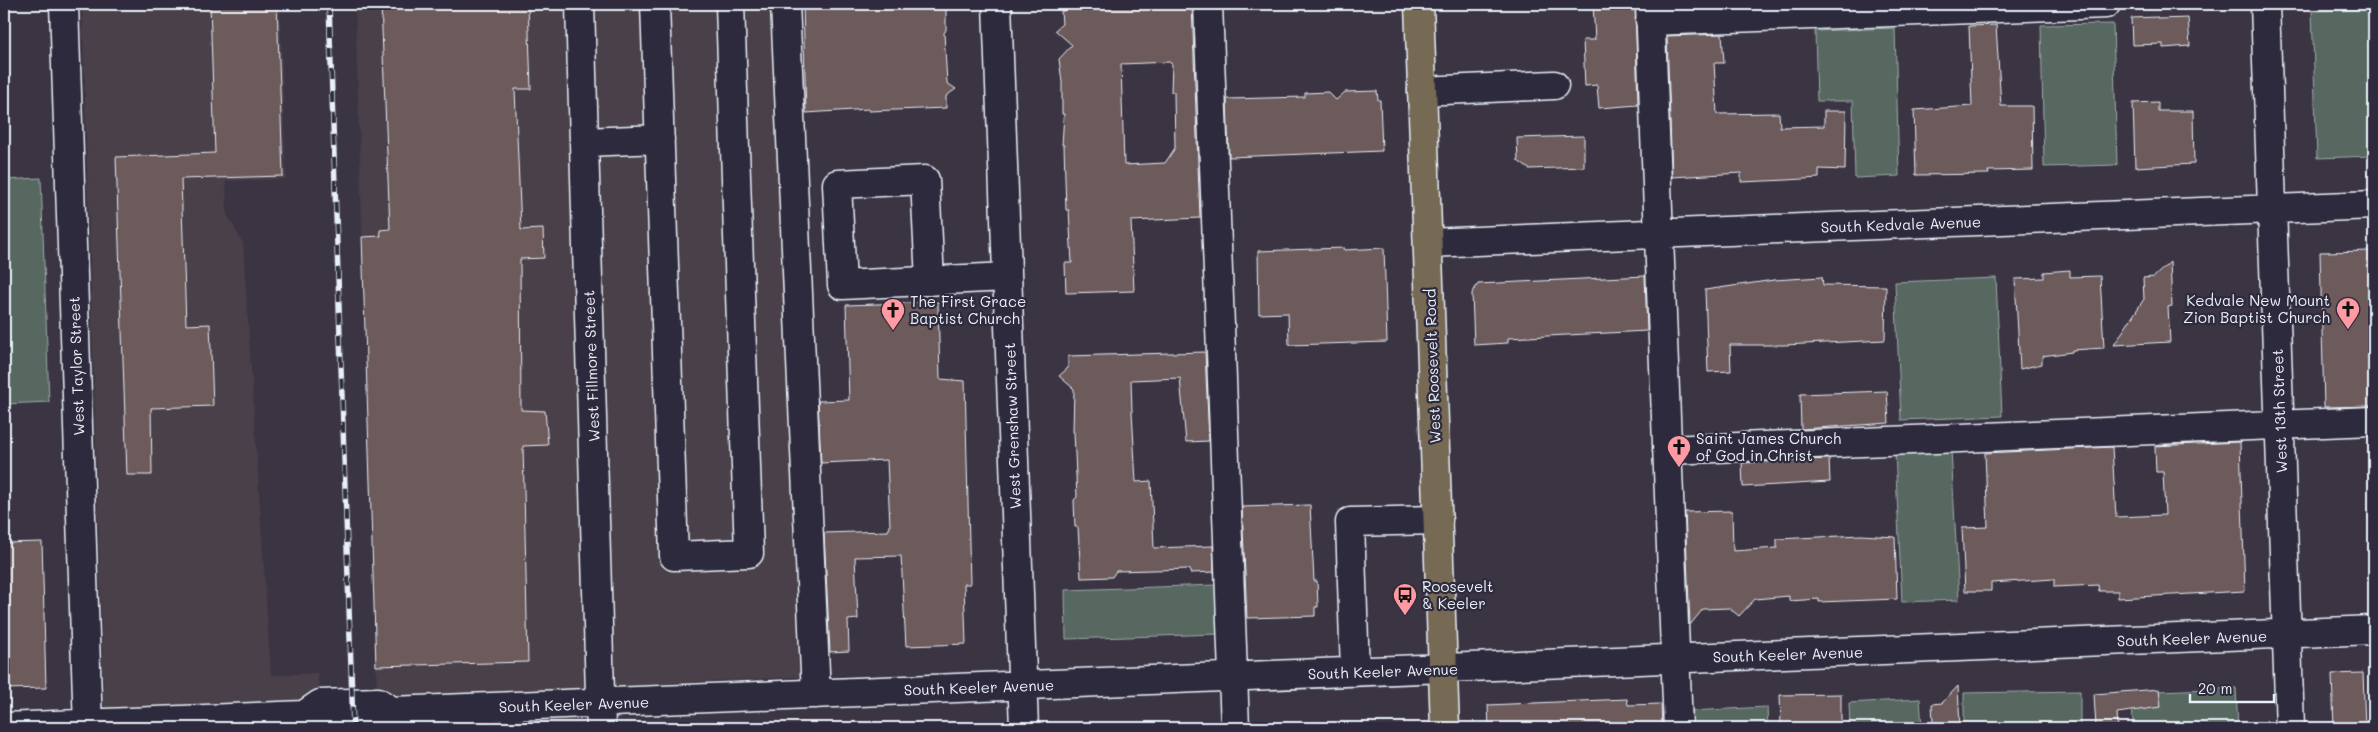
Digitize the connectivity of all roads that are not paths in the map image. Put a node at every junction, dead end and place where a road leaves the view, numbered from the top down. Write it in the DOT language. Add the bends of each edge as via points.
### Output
graph roads {
  1 [pos="64,4"];
  2 [pos="580,4"];
  3 [pos="655,4"];
  4 [pos="730,4"];
  5 [pos="785,4"];
  6 [pos="997,4"];
  7 [pos="1208,4"];
  8 [pos="1419,4"];
  9 [pos="2106,4"];
  10 [pos="2265,4"];
  11 [pos="1650,12"];
  12 [pos="1554,84"];
  13 [pos="1422,91"];
  14 [pos="660,139"];
  15 [pos="584,142"];
  16 [pos="2374,205"];
  17 [pos="2272,209"];
  18 [pos="1659,234"];
  19 [pos="1428,243"];
  20 [pos="1007,277"];
  21 [pos="930,281"];
  22 [pos="2374,421"];
  23 [pos="2280,425"];
  24 [pos="1667,450"];
  25 [pos="1438,520"];
  26 [pos="2374,630"];
  27 [pos="2287,634"];
  28 [pos="1676,659"];
  29 [pos="1443,668"];
  30 [pos="1355,672"];
  31 [pos="1233,677"];
  32 [pos="1022,686"];
  33 [pos="816,694"];
  34 [pos="601,715"];
  35 [pos="87,726"];
  36 [pos="4,727"];
  37 [pos="1024,728"];
  38 [pos="1235,728"];
  39 [pos="1445,728"];
  40 [pos="1678,728"];
  41 [pos="2290,728"];
  1 -- 35 [label="street, West Taylor Street"];
  2 -- 15 [label="street, West Fillmore Street"];
  3 -- 14 [label="street"];
  4 -- 14 [label="street" via="749,553 674,556"];
  5 -- 33 [label="street"];
  6 -- 20 [label="street, West Grenshaw Street"];
  7 -- 31 [label="street"];
  8 -- 13 [label="main road, West Roosevelt Road"];
  9 -- 11 [label="street"];
  10 -- 17 [label="street, West 13th Street"];
  11 -- 18 [label="street"];
  12 -- 13 [label="street"];
  13 -- 19 [label="main road, West Roosevelt Road"];
  14 -- 15 [label="street"];
  15 -- 34 [label="street, West Fillmore Street"];
  16 -- 17 [label="street, South Kedvale Avenue"];
  17 -- 18 [label="street, South Kedvale Avenue"];
  17 -- 23 [label="street, West 13th Street"];
  18 -- 19 [label="street, South Kedvale Avenue"];
  18 -- 24 [label="street"];
  19 -- 25 [label="main road, West Roosevelt Road"];
  20 -- 21 [label="street"];
  20 -- 32 [label="street, West Grenshaw Street"];
  21 -- 21 [label="street" via="926,180 837,184 842,285"];
  22 -- 23 [label="street"];
  23 -- 24 [label="street"];
  23 -- 27 [label="street, West 13th Street"];
  24 -- 28 [label="street"];
  25 -- 29 [label="main road, West Roosevelt Road"];
  25 -- 30 [label="street" via="1350,522"];
  26 -- 27 [label="street, South Keeler Avenue"];
  27 -- 28 [label="street, South Keeler Avenue"];
  27 -- 41 [label="street, West 13th Street"];
  28 -- 29 [label="street, South Keeler Avenue"];
  28 -- 40 [label="street"];
  29 -- 30 [label="street, South Keeler Avenue"];
  29 -- 39 [label="main road, West Roosevelt Road"];
  30 -- 31 [label="street, South Keeler Avenue"];
  31 -- 32 [label="street, South Keeler Avenue"];
  31 -- 38 [label="street"];
  32 -- 33 [label="street, South Keeler Avenue"];
  32 -- 37 [label="street, West Grenshaw Street"];
  33 -- 34 [label="street, South Keeler Avenue"];
  34 -- 35 [label="street, South Keeler Avenue" via="392,711 380,722 322,725 304,715"];
  35 -- 36 [label="street, South Keeler Avenue"];
}
